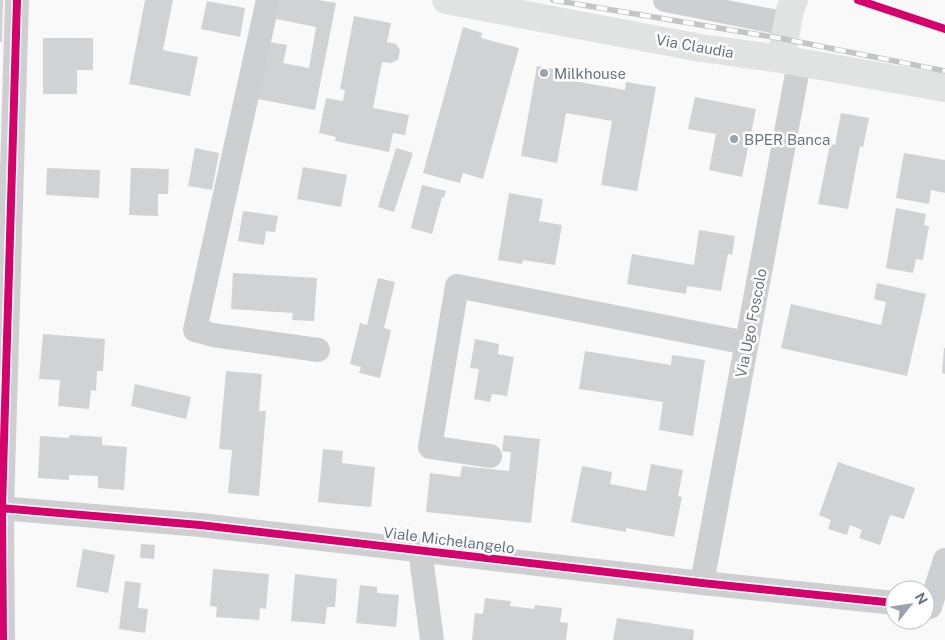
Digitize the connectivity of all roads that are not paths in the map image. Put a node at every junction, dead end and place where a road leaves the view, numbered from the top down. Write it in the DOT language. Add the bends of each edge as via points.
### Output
graph roads {
  1 [pos="17,0"];
  2 [pos="268,0"];
  3 [pos="446,0"];
  4 [pos="665,0"];
  5 [pos="791,12"];
  6 [pos="790,61"];
  7 [pos="945,88"];
  8 [pos="747,343"];
  9 [pos="318,350"];
  10 [pos="490,456"];
  11 [pos="1,508"];
  12 [pos="420,550"];
  13 [pos="945,560"];
  14 [pos="702,583"];
  15 [pos="935,600"];
  16 [pos="885,602"];
  17 [pos="3,640"];
  18 [pos="432,640"];
  1 -- 11 [label="street"];
  2 -- 9 [label="street" via="195,330"];
  3 -- 6 [label="main road, Via Claudia" via="691,46"];
  4 -- 5 [label="street"];
  5 -- 6 [label="main road"];
  6 -- 7 [label="main road, Via Claudia"];
  6 -- 8 [label="street, Via Ugo Foscolo"];
  8 -- 10 [label="street" via="457,286 430,446"];
  8 -- 14 [label="street, Via Ugo Foscolo"];
  11 -- 12 [label="street, Viale Michelangelo" via="200,525"];
  11 -- 17 [label="street"];
  12 -- 14 [label="street, Viale Michelangelo"];
  12 -- 18 [label="street"];
  13 -- 15 [label="street"];
  14 -- 16 [label="street, Viale Michelangelo"];
}
